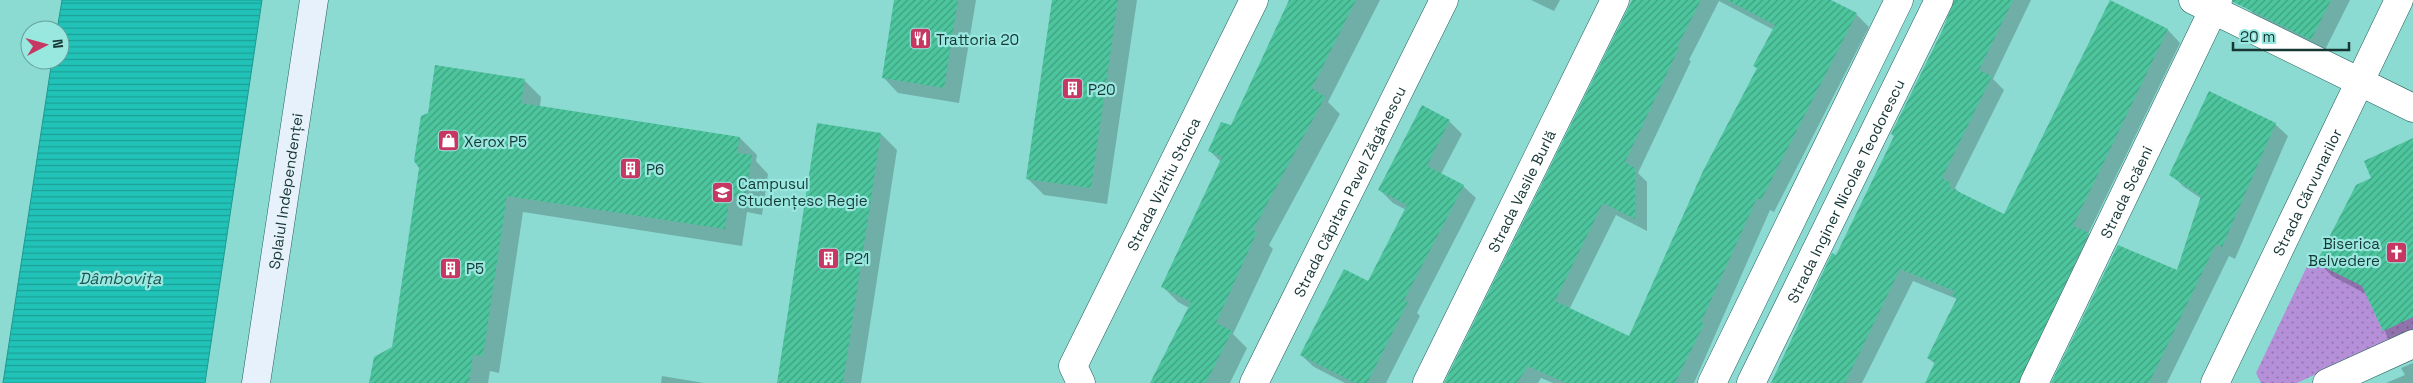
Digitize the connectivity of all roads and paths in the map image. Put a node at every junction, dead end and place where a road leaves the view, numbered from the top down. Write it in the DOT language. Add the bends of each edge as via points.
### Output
graph roads {
  1 [pos="314,0"];
  2 [pos="1254,0"];
  3 [pos="1444,0"];
  4 [pos="1615,0"];
  5 [pos="1899,0"];
  6 [pos="1939,0"];
  7 [pos="2399,0"];
  8 [pos="2208,3"];
  9 [pos="2360,80"];
  10 [pos="2413,108"];
  11 [pos="2413,344"];
  12 [pos="1077,375"];
  13 [pos="256,383"];
  14 [pos="1254,383"];
  15 [pos="1427,383"];
  16 [pos="1712,383"];
  17 [pos="1751,383"];
  18 [pos="2034,383"];
  19 [pos="2214,383"];
  20 [pos="2327,383"];
  1 -- 13 [label="main road, Splaiul Independenței"];
  2 -- 12 [label="street, Strada Vizitiu Stoica"];
  3 -- 14 [label="street, Strada Căpitan Pavel Zăgănescu"];
  4 -- 15 [label="street, Strada Vasile Burlă"];
  5 -- 16 [label="street"];
  6 -- 17 [label="street, Strada Inginer Nicolae Teodorescu"];
  7 -- 9 [label="street, Strada Cărvunarilor"];
  8 -- 9 [label="street"];
  8 -- 18 [label="street, Strada Scăeni"];
  9 -- 10 [label="street"];
  9 -- 19 [label="street, Strada Cărvunarilor"];
  11 -- 20 [label="street"];
}
